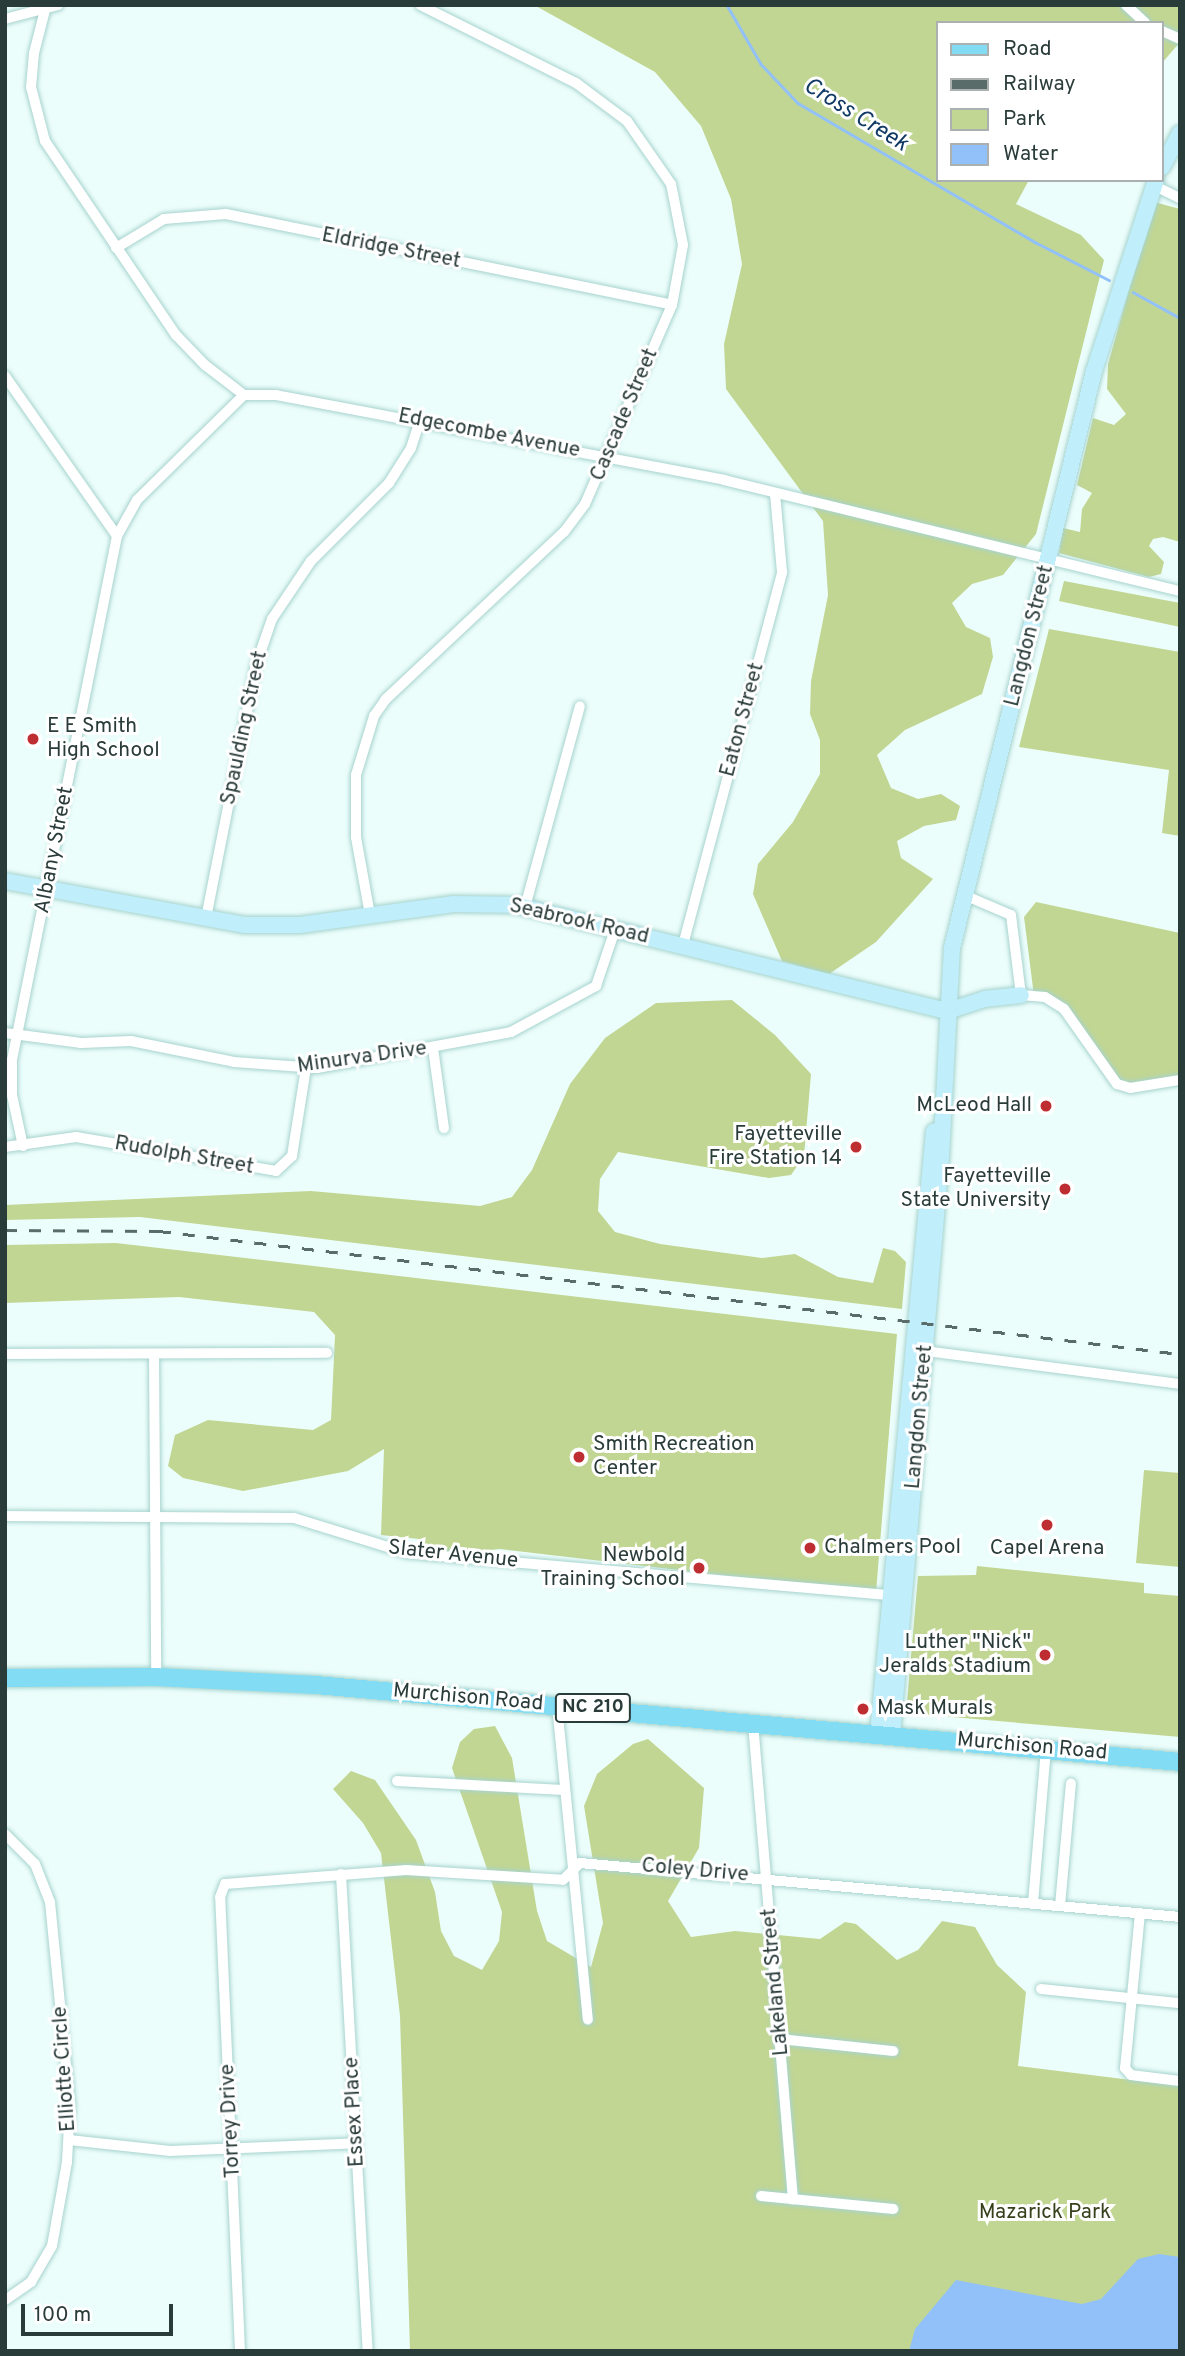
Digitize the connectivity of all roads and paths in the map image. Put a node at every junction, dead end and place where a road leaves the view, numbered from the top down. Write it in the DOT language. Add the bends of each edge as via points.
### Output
graph roads {
  1 [pos="58,5"];
  2 [pos="420,5"];
  3 [pos="1126,5"];
  4 [pos="45,10"];
  5 [pos="5,19"];
  6 [pos="1143,21"];
  7 [pos="1164,32"];
  8 [pos="1180,40"];
  9 [pos="1180,133"];
  10 [pos="1164,163"];
  11 [pos="1154,183"];
  12 [pos="1180,198"];
  13 [pos="116,248"];
  14 [pos="672,305"];
  15 [pos="5,376"];
  16 [pos="244,394"];
  17 [pos="420,420"];
  18 [pos="608,456"];
  19 [pos="775,493"];
  20 [pos="117,536"];
  21 [pos="1049,558"];
  22 [pos="1180,591"];
  23 [pos="580,706"];
  24 [pos="5,881"];
  25 [pos="47,888"];
  26 [pos="964,895"];
  27 [pos="525,907"];
  28 [pos="370,915"];
  29 [pos="206,919"];
  30 [pos="615,930"];
  31 [pos="682,945"];
  32 [pos="1021,995"];
  33 [pos="948,1011"];
  34 [pos="11,1034"];
  35 [pos="433,1048"];
  36 [pos="306,1068"];
  37 [pos="1180,1080"];
  38 [pos="444,1128"];
  39 [pos="23,1146"];
  40 [pos="5,1147"];
  41 [pos="919,1351"];
  42 [pos="327,1353"];
  43 [pos="5,1354"];
  44 [pos="154,1354"];
  45 [pos="1180,1384"];
  46 [pos="155,1515"];
  47 [pos="5,1516"];
  48 [pos="897,1596"];
  49 [pos="156,1677"];
  50 [pos="5,1678"];
  51 [pos="557,1705"];
  52 [pos="753,1723"];
  53 [pos="885,1734"];
  54 [pos="1045,1747"];
  55 [pos="1180,1762"];
  56 [pos="397,1781"];
  57 [pos="1071,1783"];
  58 [pos="563,1790"];
  59 [pos="5,1833"];
  60 [pos="572,1872"];
  61 [pos="341,1874"];
  62 [pos="767,1878"];
  63 [pos="221,1891"];
  64 [pos="1033,1903"];
  65 [pos="1059,1906"];
  66 [pos="1140,1913"];
  67 [pos="1180,1917"];
  68 [pos="1041,1989"];
  69 [pos="1134,1999"];
  70 [pos="1180,2003"];
  71 [pos="588,2019"];
  72 [pos="780,2039"];
  73 [pos="893,2051"];
  74 [pos="1180,2081"];
  75 [pos="69,2140"];
  76 [pos="357,2143"];
  77 [pos="232,2148"];
  78 [pos="761,2196"];
  79 [pos="793,2199"];
  80 [pos="893,2209"];
  81 [pos="5,2300"];
  82 [pos="240,2351"];
  83 [pos="368,2351"];
  1 -- 4 [label="street"];
  2 -- 14 [label="street, Cascade Street" via="576,83 611,107 641,137 671,184 682,224 681,265"];
  3 -- 6 [label="street"];
  4 -- 5 [label="street"];
  4 -- 13 [label="street" via="32,66 40,128 55,159"];
  7 -- 8 [label="street"];
  9 -- 10 [label="street"];
  11 -- 12 [label="street"];
  11 -- 21 [label="street, Langdon Street" via="1110,311"];
  13 -- 14 [label="street, Eldridge Street" via="164,219 226,214"];
  13 -- 16 [label="street" via="185,346"];
  14 -- 18 [label="street, Cascade Street"];
  15 -- 20 [label="street"];
  16 -- 17 [label="street, Edgecombe Avenue" via="276,395"];
  16 -- 20 [label="street, Albany Street" via="138,500"];
  17 -- 18 [label="street, Edgecombe Avenue"];
  17 -- 29 [label="street, Spaulding Street" via="411,448 395,474 311,561 272,619 256,665"];
  18 -- 19 [label="street, Edgecombe Avenue"];
  18 -- 28 [label="street, Cascade Street" via="585,504 564,532 386,699 374,716 356,775 356,837"];
  19 -- 21 [label="street, Edgecombe Avenue"];
  19 -- 31 [label="street, Eaton Street" via="782,572"];
  20 -- 25 [label="street, Albany Street"];
  21 -- 22 [label="street, Edgecombe Avenue"];
  21 -- 26 [label="street, Langdon Street"];
  23 -- 27 [label="street"];
  24 -- 25 [label="street, Seabrook Road"];
  25 -- 29 [label="street, Seabrook Road"];
  25 -- 34 [label="street, Albany Street"];
  26 -- 32 [label="street" via="1010,915"];
  26 -- 33 [label="street, Langdon Street" via="952,948"];
  27 -- 28 [label="street, Seabrook Road" via="454,904"];
  27 -- 30 [label="street, Seabrook Road"];
  28 -- 29 [label="street, Seabrook Road" via="272,927"];
  30 -- 31 [label="street, Seabrook Road"];
  30 -- 35 [label="street, Minurva Drive" via="603,974 591,991 511,1032"];
  31 -- 33 [label="street, Seabrook Road"];
  32 -- 33 [label="street" via="984,999"];
  32 -- 37 [label="street" via="1045,997 1064,1009 1117,1084 1130,1088"];
  33 -- 41 [label="street, Langdon Street" via="941,1157"];
  34 -- 36 [label="street, Minurva Drive" via="81,1043 131,1041 234,1062"];
  34 -- 39 [label="street, Albany Street" via="12,1095"];
  35 -- 36 [label="street, Minurva Drive"];
  35 -- 38 [label="street"];
  36 -- 39 [label="street, Rudolph Street" via="292,1156 276,1171 91,1139"];
  39 -- 40 [label="street"];
  41 -- 45 [label="street"];
  41 -- 48 [label="street, Langdon Street"];
  42 -- 44 [label="street"];
  43 -- 44 [label="street"];
  44 -- 46 [label="street"];
  46 -- 47 [label="street, Slater Avenue"];
  46 -- 48 [label="street, Slater Avenue" via="294,1518 407,1553"];
  46 -- 49 [label="street"];
  48 -- 53 [label="street, Langdon Street"];
  49 -- 50 [label="main road, Murchison Road / NC 210"];
  49 -- 51 [label="main road, Murchison Road / NC 210"];
  51 -- 52 [label="main road, Murchison Road / NC 210"];
  51 -- 58 [label="street"];
  52 -- 53 [label="main road, Murchison Road / NC 210"];
  52 -- 62 [label="street, Lakeland Street"];
  53 -- 54 [label="main road, Murchison Road / NC 210"];
  54 -- 55 [label="main road, Murchison Road / NC 210"];
  54 -- 64 [label="street"];
  56 -- 58 [label="street"];
  57 -- 65 [label="street"];
  58 -- 60 [label="street"];
  59 -- 75 [label="street, Elliotte Circle" via="34,1864 50,1902 71,2106"];
  60 -- 61 [label="street, Coley Drive" via="563,1880 406,1870"];
  60 -- 62 [label="street, Coley Drive" via="580,1863"];
  60 -- 71 [label="street"];
  61 -- 63 [label="street, Coley Drive" via="231,1883"];
  61 -- 76 [label="street, Essex Place"];
  62 -- 64 [label="street, Coley Drive"];
  62 -- 72 [label="street, Lakeland Street"];
  63 -- 77 [label="street, Torrey Drive"];
  64 -- 65 [label="street, Coley Drive"];
  65 -- 66 [label="street, Coley Drive"];
  66 -- 67 [label="street, Coley Drive"];
  66 -- 69 [label="street"];
  68 -- 69 [label="street"];
  69 -- 70 [label="street"];
  69 -- 74 [label="street" via="1125,2068 1131,2075"];
  72 -- 73 [label="street"];
  72 -- 79 [label="street, Lakeland Street"];
  75 -- 77 [label="street" via="170,2151"];
  75 -- 81 [label="street, Elliotte Circle" via="47,2259 31,2282"];
  76 -- 77 [label="street"];
  76 -- 83 [label="street, Essex Place"];
  77 -- 82 [label="street, Torrey Drive"];
  78 -- 79 [label="street"];
  79 -- 80 [label="street"];
}
